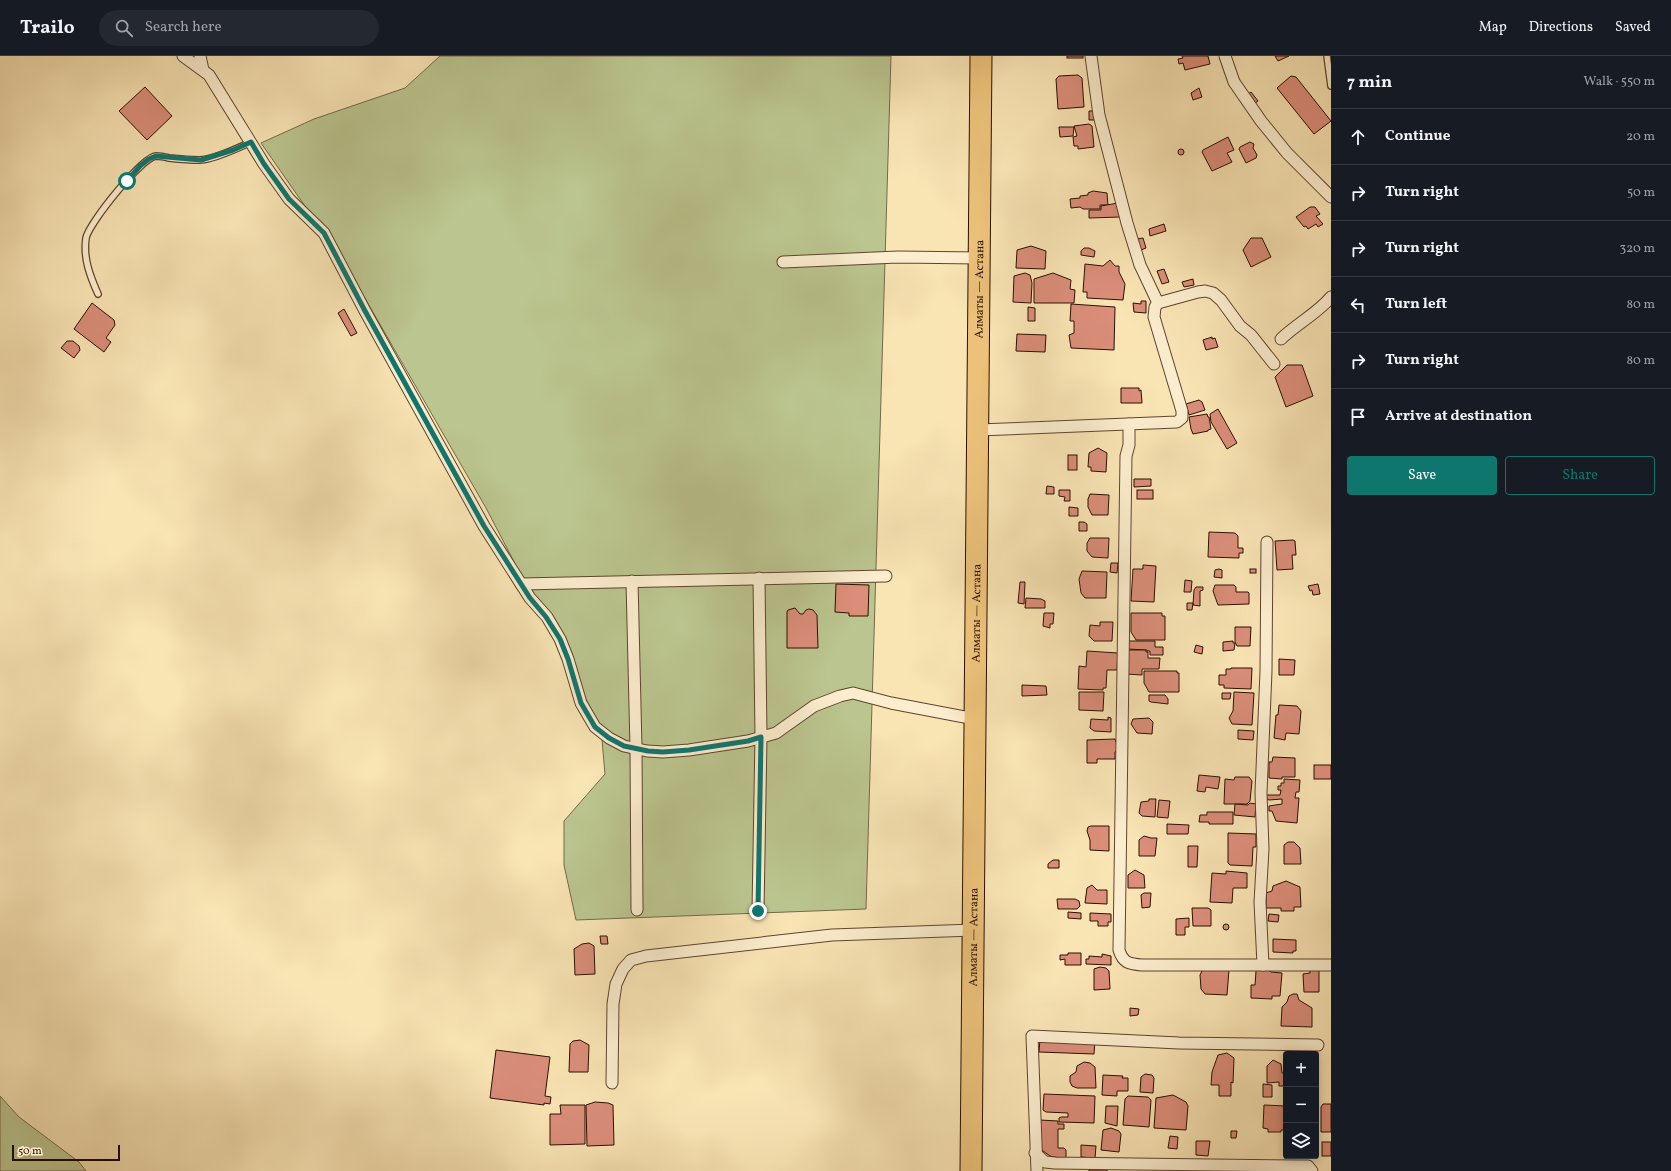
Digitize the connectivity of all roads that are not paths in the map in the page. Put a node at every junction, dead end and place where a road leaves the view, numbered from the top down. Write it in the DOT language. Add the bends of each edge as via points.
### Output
graph roads {
  1 [pos="183,56"];
  2 [pos="200,56"];
  3 [pos="981,56"];
  4 [pos="1091,56"];
  5 [pos="1225,56"];
  6 [pos="1327,56"];
  7 [pos="203,70"];
  8 [pos="1331,86"];
  9 [pos="251,142"];
  10 [pos="1331,197"];
  11 [pos="979,258"];
  12 [pos="783,262"];
  13 [pos="98,294"];
  14 [pos="1331,297"];
  15 [pos="1158,303"];
  16 [pos="1281,339"];
  17 [pos="1274,364"];
  18 [pos="1129,424"];
  19 [pos="978,430"];
  20 [pos="1267,542"];
  21 [pos="886,576"];
  22 [pos="759,578"];
  23 [pos="632,581"];
  24 [pos="521,584"];
  25 [pos="975,719"];
  26 [pos="761,737"];
  27 [pos="636,748"];
  28 [pos="636,910"];
  29 [pos="758,911"];
  30 [pos="974,930"];
  31 [pos="1262,965"];
  32 [pos="1331,965"];
  33 [pos="1318,1045"];
  34 [pos="612,1083"];
  35 [pos="1035,1153"];
  36 [pos="971,1171"];
  37 [pos="1037,1171"];
  38 [pos="1312,1171"];
  1 -- 7 [label="street"];
  2 -- 7 [label="street"];
  3 -- 11 [label="highway, Алматы — Астана"];
  4 -- 15 [label="street" via="1099,114 1127,223 1140,265"];
  5 -- 10 [label="street" via="1234,82 1261,121"];
  6 -- 8 [label="lane"];
  7 -- 9 [label="street" via="222,94"];
  9 -- 13 [label="lane" via="201,160 156,156 140,166 106,204 87,236 85,249 89,273"];
  9 -- 24 [label="street" via="289,199 324,233 484,526"];
  11 -- 12 [label="street" via="898,257"];
  11 -- 19 [label="highway, Алматы — Астана"];
  14 -- 16 [label="street" via="1323,307"];
  15 -- 17 [label="street" via="1198,292 1213,293"];
  15 -- 18 [label="street" via="1154,317 1182,418 1177,422"];
  18 -- 19 [label="street"];
  18 -- 31 [label="street" via="1126,456 1119,950 1121,957 1129,964"];
  19 -- 25 [label="highway, Алматы — Астана"];
  20 -- 31 [label="street" via="1266,671 1261,793"];
  21 -- 22 [label="street"];
  22 -- 23 [label="street"];
  22 -- 26 [label="street"];
  23 -- 24 [label="street"];
  23 -- 27 [label="street"];
  24 -- 27 [label="street" via="560,639 581,703 591,722 609,738 624,746"];
  25 -- 26 [label="street" via="853,693 814,706 776,733"];
  25 -- 30 [label="highway, Алматы — Астана"];
  26 -- 27 [label="street" via="689,750 663,752"];
  26 -- 29 [label="street"];
  27 -- 28 [label="street"];
  30 -- 34 [label="street" via="832,935 646,956 631,960 623,969 616,984 613,1004"];
  30 -- 36 [label="highway, Алматы — Астана"];
  31 -- 32 [label="street"];
  33 -- 35 [label="street" via="1171,1043 1032,1036"];
  35 -- 37 [label="street"];
  35 -- 38 [label="street" via="1045,1162 1055,1163 1308,1166"];
}
